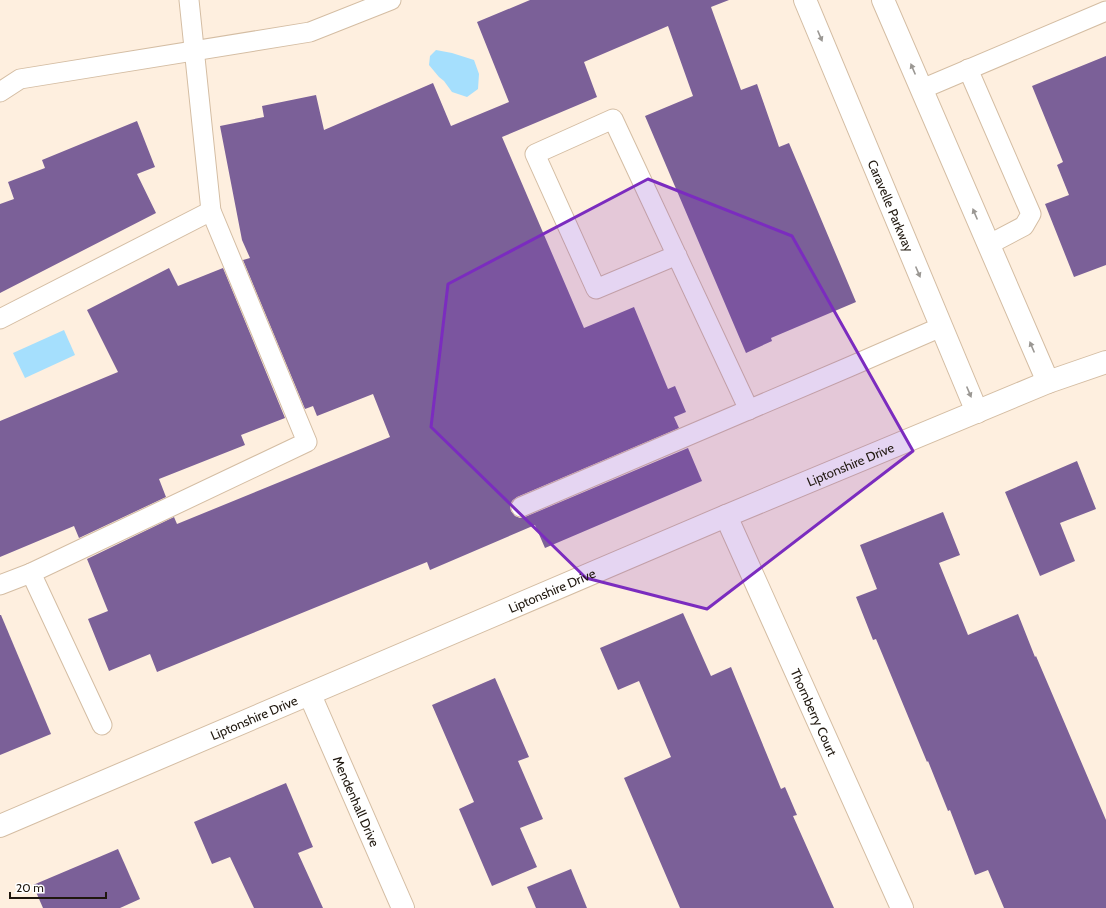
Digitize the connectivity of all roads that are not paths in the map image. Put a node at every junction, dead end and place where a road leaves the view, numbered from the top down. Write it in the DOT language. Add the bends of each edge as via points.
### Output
graph roads {
  1 [pos="189,0"];
  2 [pos="391,0"];
  3 [pos="804,0"];
  4 [pos="883,0"];
  5 [pos="1106,11"];
  6 [pos="193,51"];
  7 [pos="968,69"];
  8 [pos="922,89"];
  9 [pos="0,92"];
  10 [pos="211,211"];
  11 [pos="988,244"];
  12 [pos="677,256"];
  13 [pos="0,319"];
  14 [pos="941,327"];
  15 [pos="1106,362"];
  16 [pos="1048,382"];
  17 [pos="749,410"];
  18 [pos="977,412"];
  19 [pos="521,507"];
  20 [pos="726,516"];
  21 [pos="31,573"];
  22 [pos="0,585"];
  23 [pos="310,695"];
  24 [pos="102,725"];
  25 [pos="0,826"];
  26 [pos="402,908"];
  27 [pos="902,908"];
  1 -- 6 [label="lane"];
  2 -- 6 [label="lane" via="310,32"];
  3 -- 14 [label="street, Caravelle Parkway, one-way"];
  8 -- 4 [label="street, one-way"];
  5 -- 7 [label="lane"];
  6 -- 9 [label="lane" via="20,79"];
  6 -- 10 [label="lane"];
  7 -- 8 [label="lane"];
  7 -- 11 [label="lane" via="1031,214 1024,226"];
  11 -- 8 [label="street, one-way"];
  10 -- 13 [label="lane"];
  10 -- 21 [label="lane" via="307,442"];
  16 -- 11 [label="street, one-way"];
  12 -- 12 [label="lane" via="613,119 535,154 596,289"];
  12 -- 17 [label="lane"];
  14 -- 17 [label="lane"];
  14 -- 18 [label="street, Caravelle Parkway, one-way"];
  15 -- 16 [label="street, Liptonshire Drive"];
  16 -- 18 [label="street, Liptonshire Drive"];
  17 -- 19 [label="lane"];
  18 -- 20 [label="street, Liptonshire Drive"];
  20 -- 23 [label="street, Liptonshire Drive"];
  20 -- 27 [label="street, Thornberry Court"];
  21 -- 22 [label="lane"];
  21 -- 24 [label="lane"];
  23 -- 25 [label="street, Liptonshire Drive"];
  23 -- 26 [label="street, Mendenhall Drive"];
}
